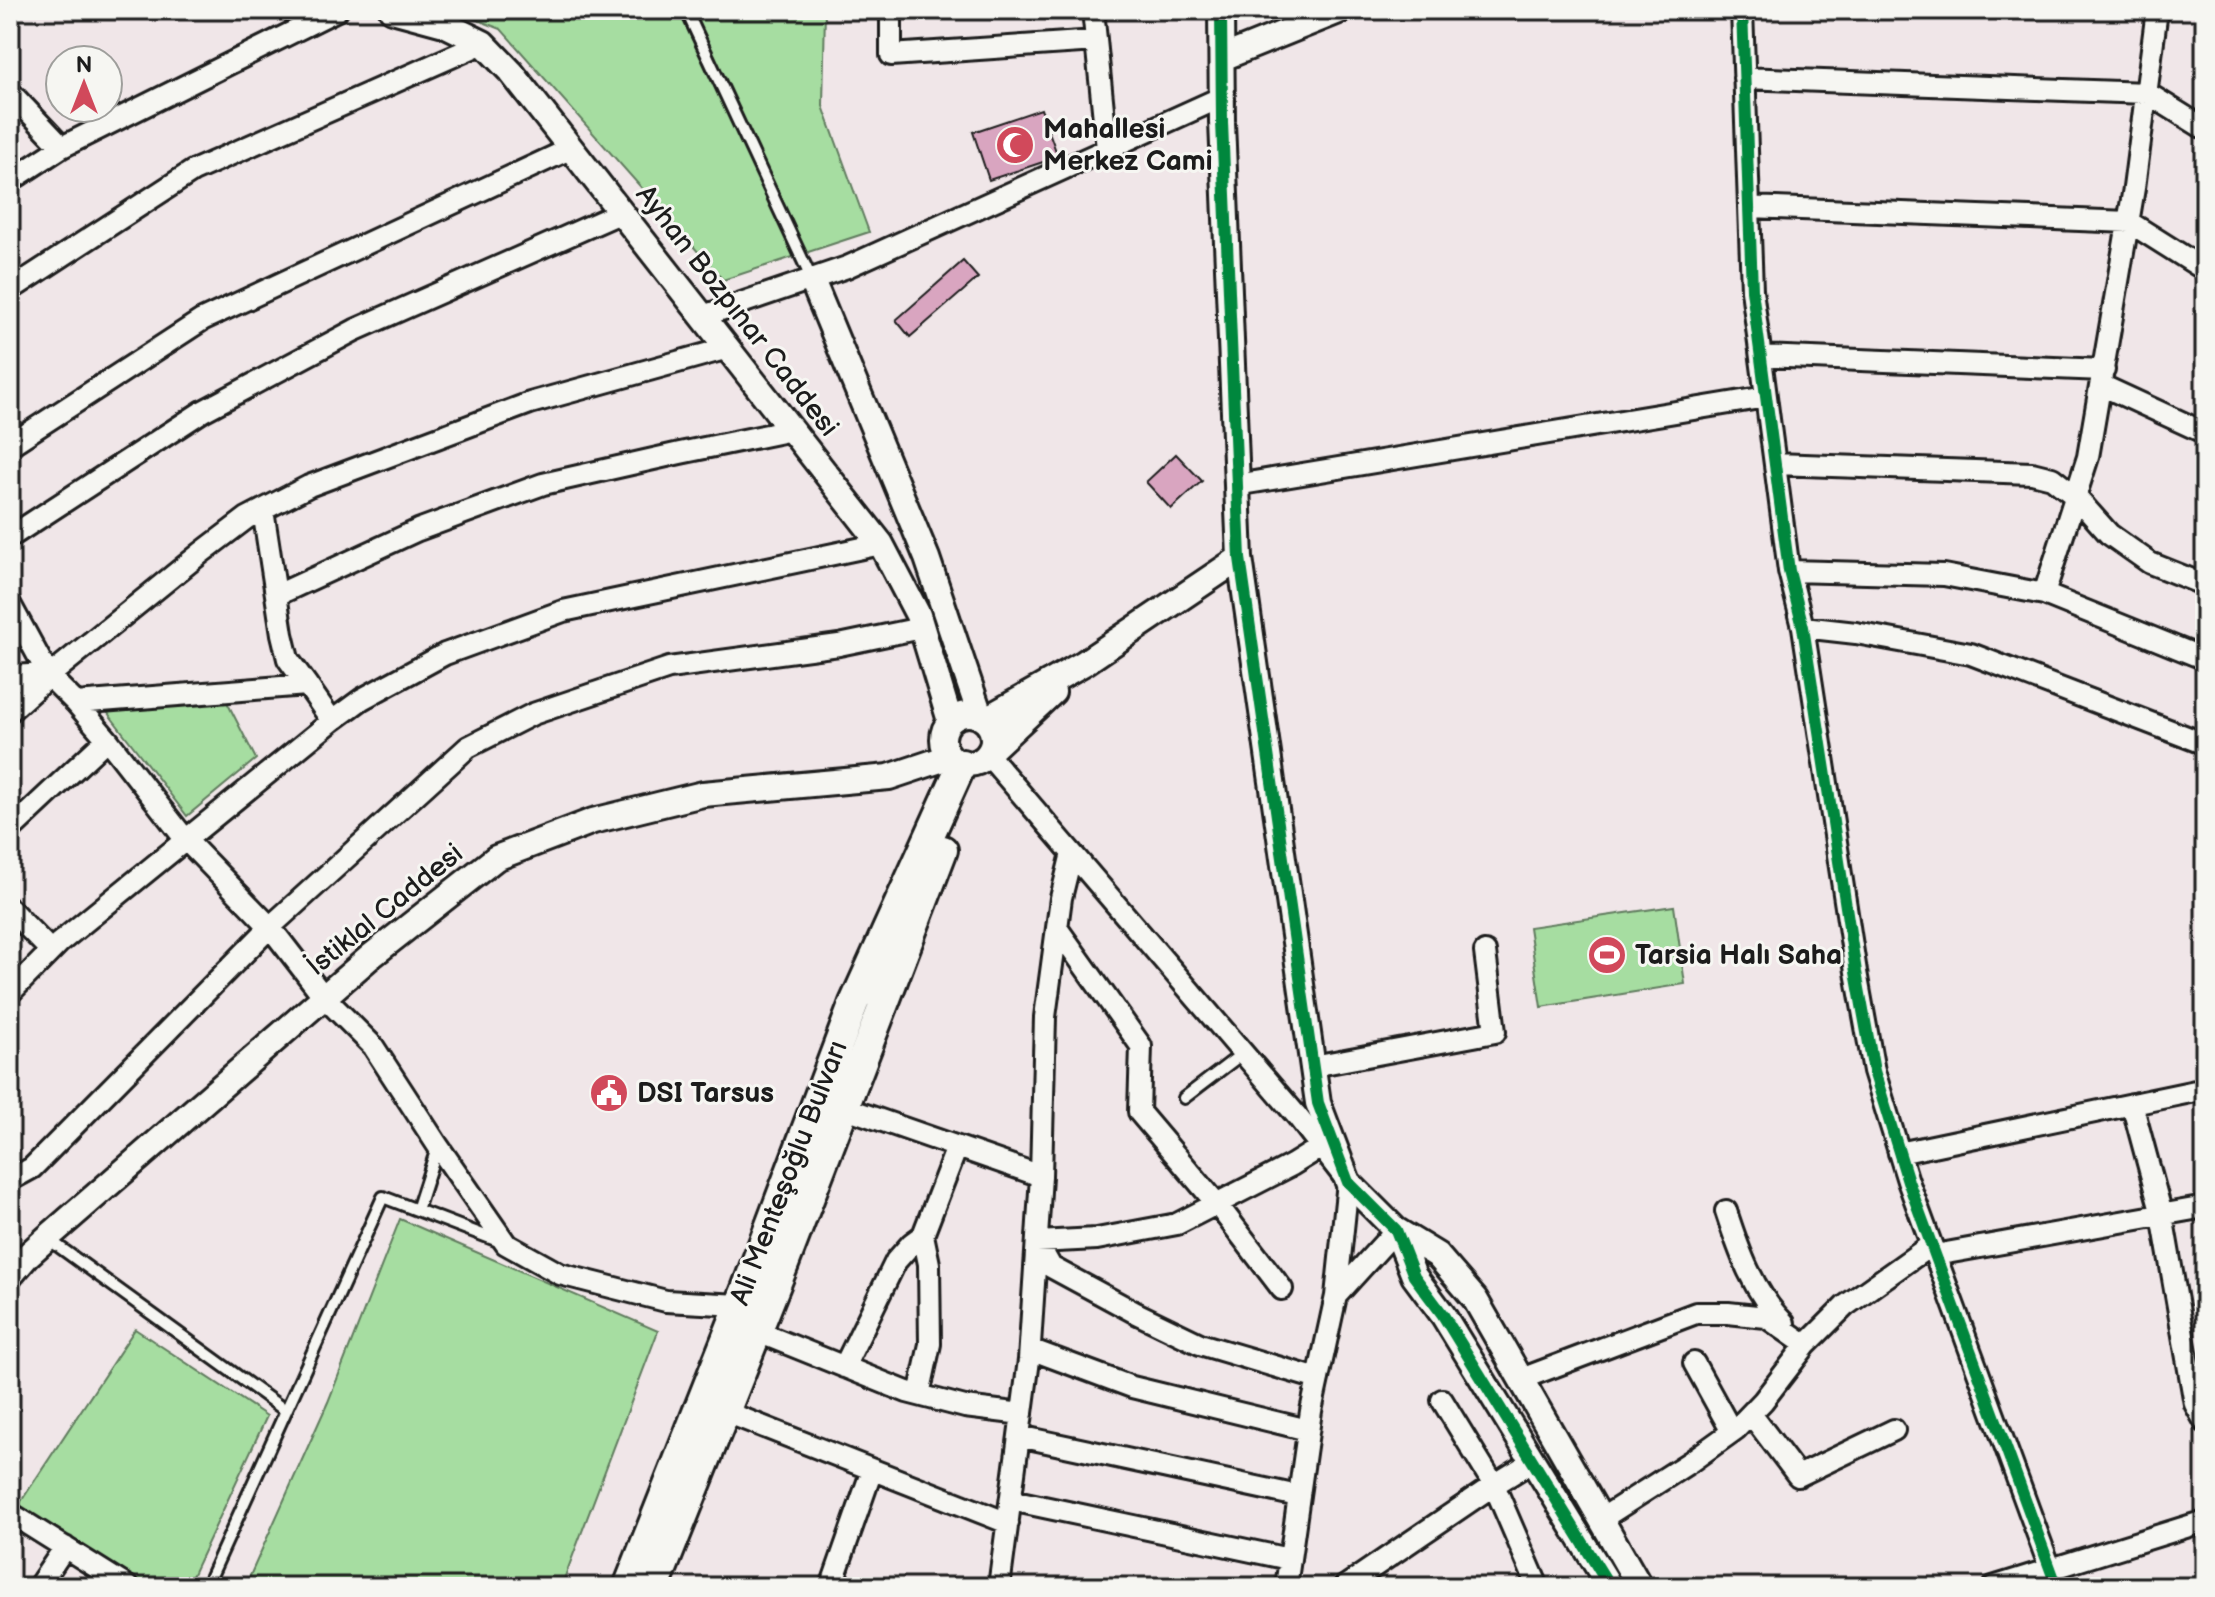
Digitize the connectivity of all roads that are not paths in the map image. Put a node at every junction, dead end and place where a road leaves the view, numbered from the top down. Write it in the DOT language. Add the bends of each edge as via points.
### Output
graph roads {
  1 [pos="337,10"];
  2 [pos="392,10"];
  3 [pos="686,10"];
  4 [pos="891,10"];
  5 [pos="1093,10"];
  6 [pos="1221,10"];
  7 [pos="1742,10"];
  8 [pos="2157,10"];
  9 [pos="1339,11"];
  10 [pos="1096,41"];
  11 [pos="483,43"];
  12 [pos="1222,58"];
  13 [pos="1744,78"];
  14 [pos="10,92"];
  15 [pos="2147,93"];
  16 [pos="1222,97"];
  17 [pos="2205,129"];
  18 [pos="62,147"];
  19 [pos="572,148"];
  20 [pos="1107,149"];
  21 [pos="10,181"];
  22 [pos="1749,207"];
  23 [pos="622,212"];
  24 [pos="2129,222"];
  25 [pos="2205,270"];
  26 [pos="812,280"];
  27 [pos="10,290"];
  28 [pos="703,316"];
  29 [pos="728,348"];
  30 [pos="1761,356"];
  31 [pos="2102,378"];
  32 [pos="1766,397"];
  33 [pos="792,430"];
  34 [pos="2205,433"];
  35 [pos="10,445"];
  36 [pos="1775,464"];
  37 [pos="1236,485"];
  38 [pos="2075,496"];
  39 [pos="263,510"];
  40 [pos="10,537"];
  41 [pos="881,544"];
  42 [pos="1240,558"];
  43 [pos="932,570"];
  44 [pos="1789,571"];
  45 [pos="2205,585"];
  46 [pos="2044,594"];
  47 [pos="277,595"];
  48 [pos="10,604"];
  49 [pos="1803,627"];
  50 [pos="921,628"];
  51 [pos="2205,659"];
  52 [pos="1084,663"];
  53 [pos="49,676"];
  54 [pos="10,678"];
  55 [pos="307,685"];
  56 [pos="76,703"];
  57 [pos="10,711"];
  58 [pos="982,719"];
  59 [pos="332,721"];
  60 [pos="950,721"];
  61 [pos="107,739"];
  62 [pos="2205,744"];
  63 [pos="973,758"];
  64 [pos="10,830"];
  65 [pos="185,839"];
  66 [pos="1072,853"];
  67 [pos="10,909"];
  68 [pos="270,927"];
  69 [pos="1057,928"];
  70 [pos="51,951"];
  71 [pos="1485,952"];
  72 [pos="10,993"];
  73 [pos="324,997"];
  74 [pos="1243,1053"];
  75 [pos="1313,1066"];
  76 [pos="2205,1089"];
  77 [pos="1184,1098"];
  78 [pos="2132,1104"];
  79 [pos="843,1107"];
  80 [pos="438,1146"];
  81 [pos="957,1147"];
  82 [pos="1321,1147"];
  83 [pos="1899,1153"];
  84 [pos="1041,1176"];
  85 [pos="10,1180"];
  86 [pos="1348,1182"];
  87 [pos="1217,1204"];
  88 [pos="2205,1207"];
  89 [pos="417,1210"];
  90 [pos="1726,1211"];
  91 [pos="2162,1215"];
  92 [pos="1396,1230"];
  93 [pos="923,1235"];
  94 [pos="47,1238"];
  95 [pos="1037,1242"];
  96 [pos="506,1244"];
  97 [pos="1933,1250"];
  98 [pos="10,1276"];
  99 [pos="1282,1289"];
  100 [pos="1336,1296"];
  101 [pos="739,1305"];
  102 [pos="758,1332"];
  103 [pos="1806,1345"];
  104 [pos="1030,1349"];
  105 [pos="1694,1363"];
  106 [pos="844,1367"];
  107 [pos="1318,1379"];
  108 [pos="1521,1379"];
  109 [pos="2199,1388"];
  110 [pos="919,1395"];
  111 [pos="1442,1400"];
  112 [pos="286,1411"];
  113 [pos="726,1412"];
  114 [pos="1022,1414"];
  115 [pos="1751,1414"];
  116 [pos="2205,1422"];
  117 [pos="1308,1430"];
  118 [pos="1894,1430"];
  119 [pos="1732,1432"];
  120 [pos="1019,1436"];
  121 [pos="1533,1461"];
  122 [pos="872,1470"];
  123 [pos="1494,1485"];
  124 [pos="1298,1496"];
  125 [pos="1011,1500"];
  126 [pos="10,1513"];
  127 [pos="1601,1519"];
  128 [pos="2205,1521"];
  129 [pos="1008,1523"];
  130 [pos="65,1547"];
  131 [pos="1289,1559"];
  132 [pos="2054,1578"];
  133 [pos="1350,1585"];
  134 [pos="38,1587"];
  135 [pos="128,1587"];
  136 [pos="206,1587"];
  137 [pos="628,1587"];
  138 [pos="655,1587"];
  139 [pos="831,1587"];
  140 [pos="999,1587"];
  141 [pos="1286,1587"];
  142 [pos="1538,1587"];
  143 [pos="1610,1587"];
  144 [pos="1640,1587"];
  145 [pos="1993,1587"];
  1 -- 18 [label="street"];
  2 -- 11 [label="street, Ayhan Bozpınar Caddesi" via="444,24"];
  3 -- 26 [label="lane"];
  4 -- 10 [label="street" via="891,55"];
  5 -- 10 [label="street"];
  6 -- 12 [label="street"];
  7 -- 13 [label="street"];
  8 -- 15 [label="street"];
  9 -- 12 [label="street"];
  10 -- 20 [label="street"];
  11 -- 19 [label="street, Ayhan Bozpınar Caddesi"];
  11 -- 27 [label="street" via="193,171"];
  12 -- 16 [label="street"];
  13 -- 15 [label="street"];
  13 -- 22 [label="street"];
  14 -- 18 [label="street"];
  15 -- 17 [label="street"];
  15 -- 24 [label="street"];
  16 -- 20 [label="street"];
  16 -- 37 [label="street"];
  18 -- 21 [label="street"];
  19 -- 23 [label="street, Ayhan Bozpınar Caddesi"];
  19 -- 35 [label="street" via="202,320"];
  20 -- 26 [label="street"];
  22 -- 24 [label="street"];
  22 -- 30 [label="street"];
  23 -- 28 [label="street, Ayhan Bozpınar Caddesi"];
  23 -- 40 [label="street" via="355,330 203,411"];
  24 -- 25 [label="street"];
  24 -- 31 [label="street"];
  26 -- 28 [label="street"];
  26 -- 43 [label="street"];
  28 -- 29 [label="street, Ayhan Bozpınar Caddesi"];
  29 -- 33 [label="street, Ayhan Bozpınar Caddesi"];
  29 -- 39 [label="street" via="530,403 309,486"];
  30 -- 31 [label="street"];
  30 -- 32 [label="street"];
  31 -- 34 [label="street"];
  31 -- 38 [label="street"];
  32 -- 36 [label="street"];
  32 -- 37 [label="street"];
  33 -- 41 [label="street, Ayhan Bozpınar Caddesi"];
  33 -- 47 [label="street" via="543,484 418,530"];
  36 -- 38 [label="street" via="2032,473 2052,478"];
  36 -- 44 [label="street"];
  37 -- 42 [label="street"];
  38 -- 45 [label="street" via="2109,534 2150,563"];
  38 -- 46 [label="street"];
  39 -- 47 [label="street"];
  39 -- 53 [label="street" via="201,553"];
  41 -- 43 [label="street"];
  41 -- 50 [label="street, Ayhan Bozpınar Caddesi"];
  41 -- 59 [label="street" via="563,611 445,654"];
  42 -- 52 [label="street"];
  42 -- 75 [label="street"];
  43 -- 58 [label="street"];
  44 -- 46 [label="street" via="1944,575"];
  44 -- 49 [label="street"];
  46 -- 51 [label="street"];
  47 -- 55 [label="street" via="288,659"];
  48 -- 53 [label="street"];
  49 -- 62 [label="street" via="1971,654"];
  49 -- 83 [label="street" via="1871,1057"];
  50 -- 60 [label="street, Ayhan Bozpınar Caddesi"];
  50 -- 68 [label="street" via="669,668 533,714 468,747"];
  52 -- 58 [label="street"];
  52 -- 63 [label="street"];
  53 -- 54 [label="street"];
  53 -- 56 [label="street"];
  53 -- 57 [label="street"];
  55 -- 56 [label="street"];
  55 -- 59 [label="street"];
  56 -- 61 [label="street"];
  58 -- 60 [label="street" via="967,714"];
  58 -- 63 [label="street" via="992,731 993,744"];
  59 -- 65 [label="street"];
  60 -- 63 [label="street, Ayhan Bozpınar Caddesi" via="944,732 945,751"];
  61 -- 64 [label="street"];
  61 -- 65 [label="street"];
  63 -- 66 [label="street"];
  63 -- 73 [label="street, İstiklal Caddesi" via="889,777 703,794 593,821 496,858"];
  63 -- 79 [label="main road, Ali Menteşoğlu Bulvarı"];
  63 -- 101 [label="main road, Ali Menteşoğlu Bulvarı" via="854,1003"];
  65 -- 68 [label="street"];
  65 -- 70 [label="street"];
  66 -- 69 [label="street"];
  66 -- 74 [label="street"];
  67 -- 70 [label="street"];
  68 -- 73 [label="street"];
  68 -- 85 [label="street" via="32,1168"];
  69 -- 84 [label="street" via="1045,1017"];
  69 -- 87 [label="street" via="1141,1046 1139,1112"];
  70 -- 72 [label="street"];
  71 -- 75 [label="street" via="1495,1032"];
  73 -- 80 [label="street" via="373,1046"];
  73 -- 94 [label="street, İstiklal Caddesi"];
  74 -- 77 [label="lane"];
  74 -- 82 [label="street"];
  75 -- 86 [label="street" via="1318,1103"];
  76 -- 78 [label="street"];
  78 -- 83 [label="street"];
  78 -- 91 [label="street"];
  79 -- 81 [label="street"];
  79 -- 102 [label="main road, Ali Menteşoğlu Bulvarı"];
  80 -- 89 [label="lane"];
  80 -- 96 [label="street"];
  81 -- 84 [label="street"];
  81 -- 93 [label="street"];
  82 -- 86 [label="street"];
  82 -- 87 [label="street"];
  83 -- 97 [label="street"];
  84 -- 95 [label="street"];
  86 -- 92 [label="street"];
  86 -- 100 [label="street"];
  87 -- 95 [label="street" via="1177,1224 1097,1239"];
  87 -- 99 [label="street"];
  88 -- 91 [label="street"];
  89 -- 96 [label="lane"];
  89 -- 112 [label="lane" via="383,1197"];
  90 -- 103 [label="street" via="1759,1291"];
  91 -- 97 [label="street"];
  91 -- 109 [label="street"];
  92 -- 100 [label="street"];
  92 -- 108 [label="street" via="1437,1255 1466,1288"];
  92 -- 121 [label="street" via="1414,1276"];
  93 -- 106 [label="street" via="896,1261"];
  93 -- 110 [label="street" via="929,1264 930,1344"];
  94 -- 98 [label="street, İstiklal Caddesi"];
  94 -- 112 [label="lane"];
  95 -- 104 [label="street"];
  95 -- 107 [label="street" via="1051,1267 1200,1344"];
  96 -- 101 [label="street" via="560,1274 666,1301"];
  97 -- 103 [label="street" via="1845,1306"];
  97 -- 132 [label="street"];
  100 -- 107 [label="street"];
  101 -- 102 [label="street"];
  101 -- 137 [label="main road, Ali Menteşoğlu Bulvarı"];
  102 -- 106 [label="street"];
  102 -- 113 [label="main road, Ali Menteşoğlu Bulvarı"];
  103 -- 108 [label="street" via="1766,1317 1696,1313"];
  103 -- 115 [label="street"];
  104 -- 114 [label="street"];
  104 -- 117 [label="street" via="1132,1387"];
  105 -- 119 [label="street"];
  106 -- 110 [label="street"];
  107 -- 117 [label="street"];
  108 -- 127 [label="street"];
  109 -- 116 [label="street" via="2195,1404"];
  110 -- 114 [label="street"];
  111 -- 123 [label="street"];
  112 -- 136 [label="lane"];
  113 -- 122 [label="street"];
  113 -- 138 [label="main road, Ali Menteşoğlu Bulvarı"];
  114 -- 120 [label="street"];
  115 -- 118 [label="street" via="1798,1476"];
  115 -- 119 [label="street"];
  117 -- 124 [label="street"];
  119 -- 127 [label="street"];
  120 -- 124 [label="street"];
  120 -- 125 [label="street"];
  121 -- 123 [label="street"];
  121 -- 143 [label="street"];
  122 -- 129 [label="street"];
  122 -- 139 [label="street"];
  123 -- 133 [label="street"];
  123 -- 142 [label="street"];
  124 -- 131 [label="street"];
  125 -- 129 [label="street"];
  125 -- 131 [label="street"];
  126 -- 130 [label="street"];
  127 -- 144 [label="street"];
  128 -- 132 [label="street"];
  129 -- 140 [label="street"];
  130 -- 134 [label="street"];
  130 -- 135 [label="street"];
  131 -- 141 [label="street"];
  132 -- 145 [label="street"];
}
